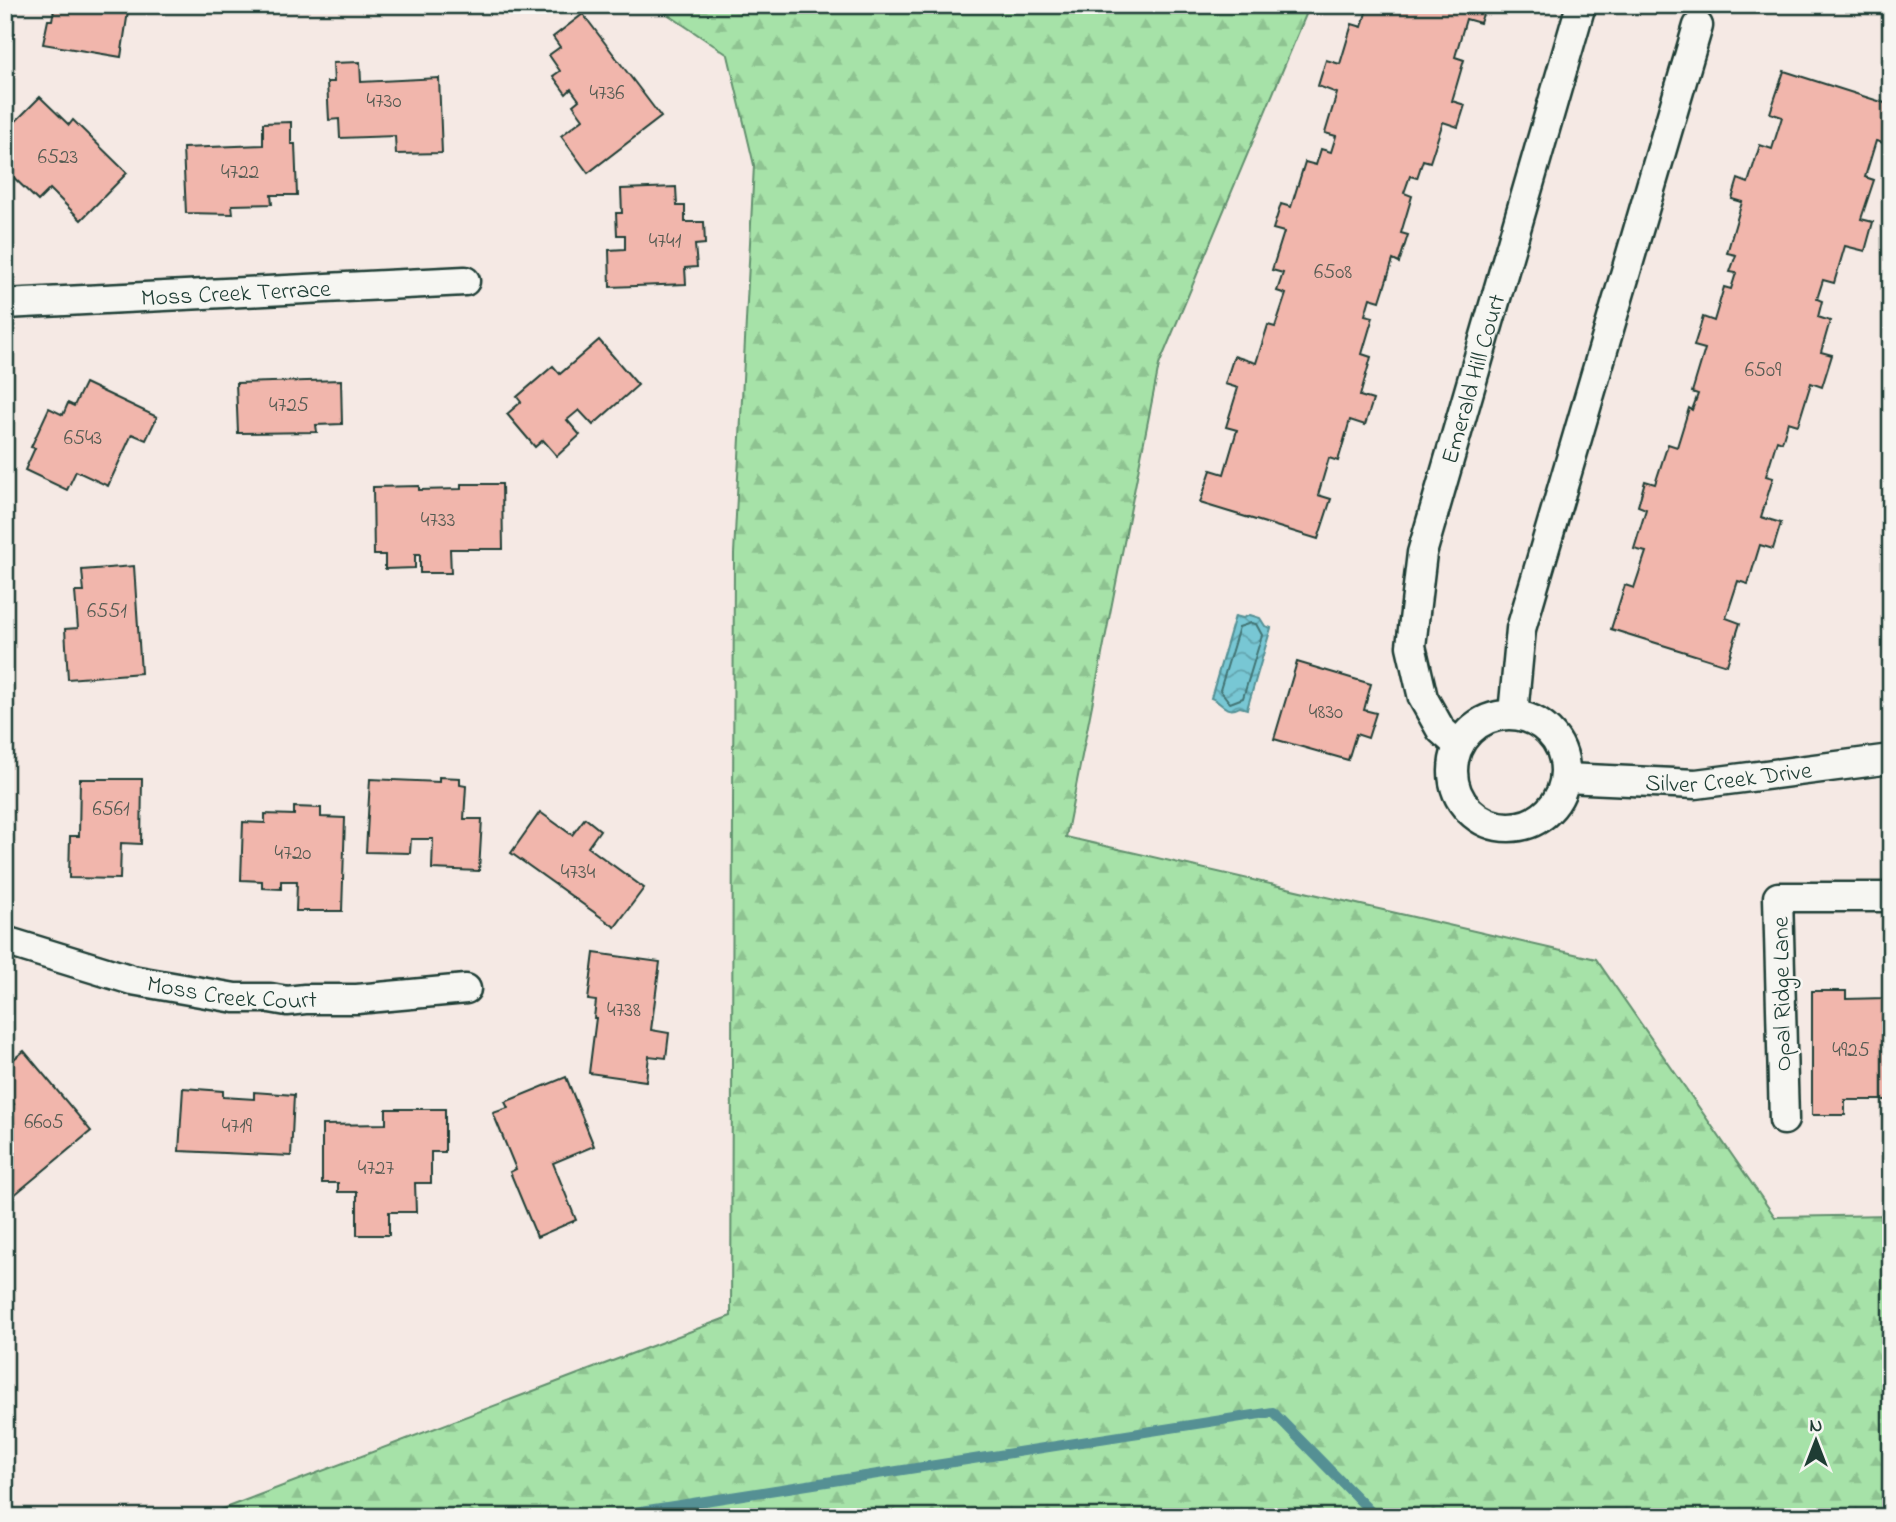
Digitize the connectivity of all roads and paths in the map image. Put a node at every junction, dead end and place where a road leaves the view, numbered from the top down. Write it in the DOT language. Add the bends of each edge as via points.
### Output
graph roads {
  1 [pos="1581,5"];
  2 [pos="1698,26"];
  3 [pos="465,281"];
  4 [pos="5,304"];
  5 [pos="1513,714"];
  6 [pos="1458,745"];
  7 [pos="1891,759"];
  8 [pos="1565,778"];
  9 [pos="1891,897"];
  10 [pos="5,941"];
  11 [pos="466,989"];
  12 [pos="1784,1120"];
  1 -- 6 [label="street, Emerald Hill Court" via="1422,553 1411,646 1423,698 1441,730"];
  2 -- 5 [label="street" via="1521,629"];
  3 -- 4 [label="street, Moss Creek Terrace"];
  5 -- 6 [label="street" via="1481,721"];
  5 -- 8 [label="street" via="1546,728 1558,742"];
  6 -- 8 [label="street" via="1452,762 1458,796 1468,810 1500,827 1518,827 1543,816 1560,795"];
  7 -- 8 [label="street, Silver Creek Drive" via="1696,784"];
  9 -- 12 [label="street, Opal Ridge Lane" via="1778,897"];
  10 -- 11 [label="street, Moss Creek Court" via="132,980 235,998 357,999"];
}
